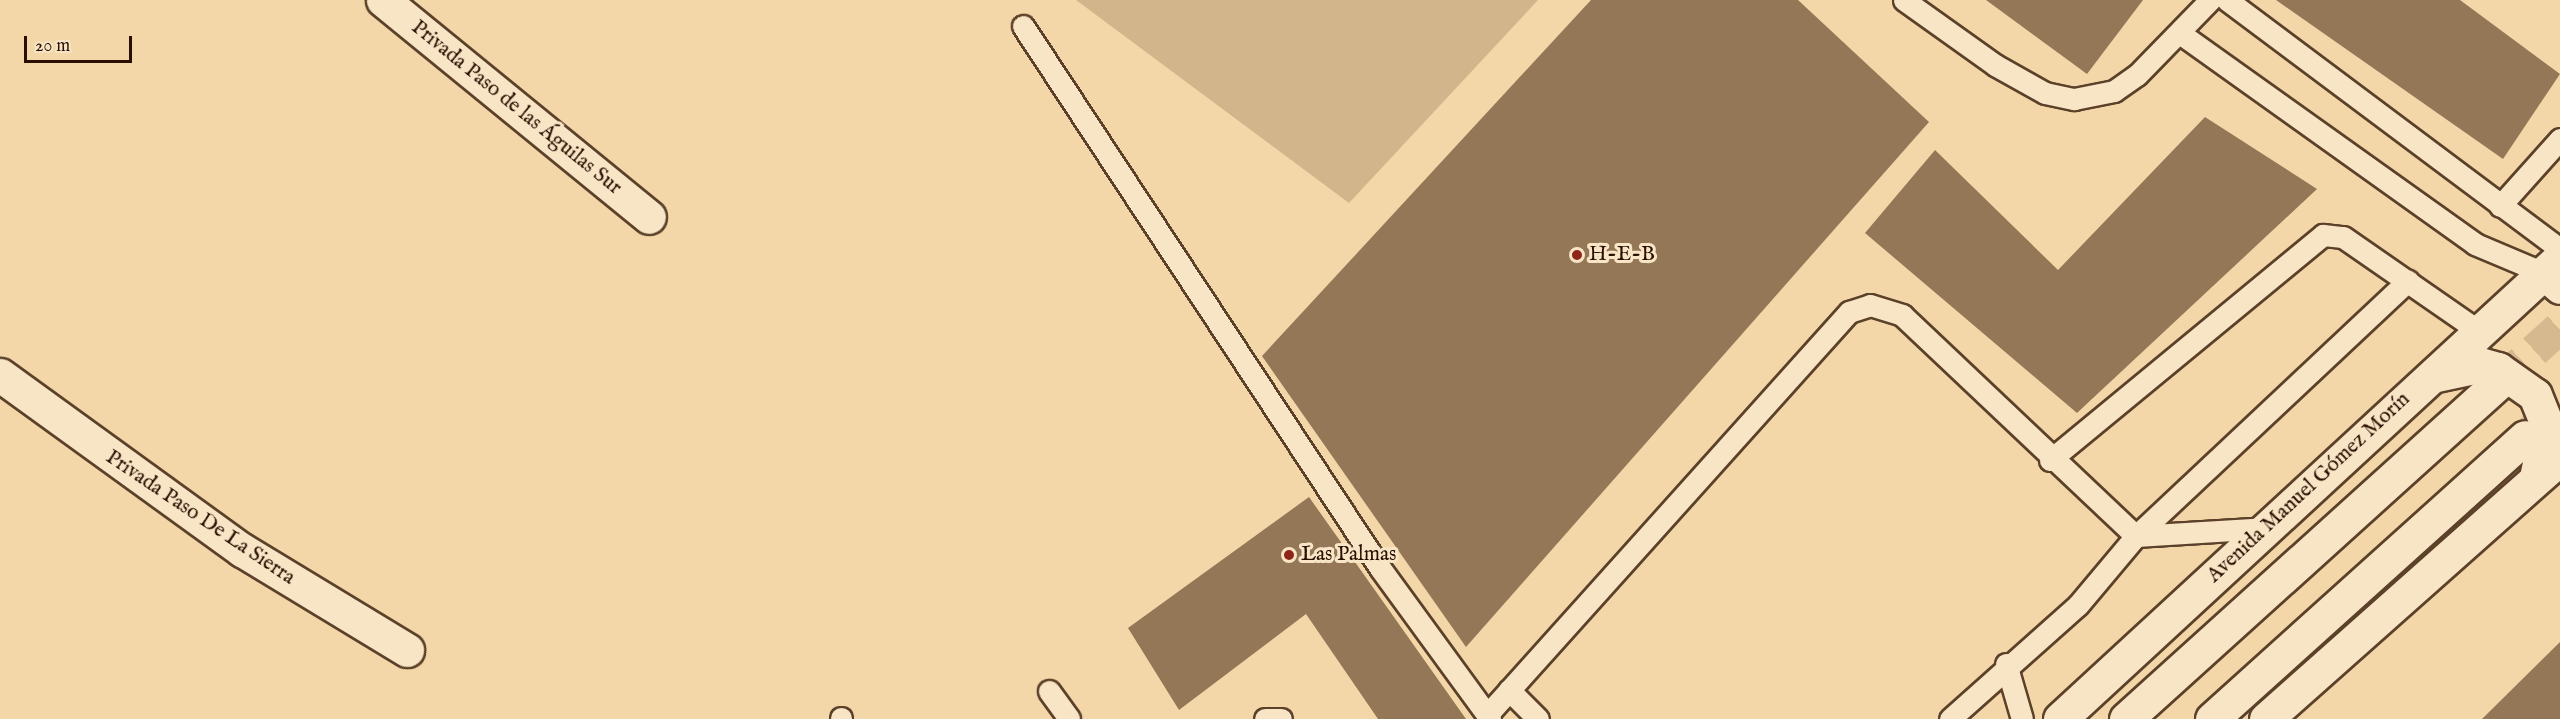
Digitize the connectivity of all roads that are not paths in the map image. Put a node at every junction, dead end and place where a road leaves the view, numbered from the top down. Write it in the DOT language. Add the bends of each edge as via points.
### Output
graph roads {
  1 [pos="383,0"];
  2 [pos="1904,0"];
  3 [pos="2210,0"];
  4 [pos="2227,0"];
  5 [pos="1023,26"];
  6 [pos="2181,34"];
  7 [pos="2560,139"];
  8 [pos="2500,206"];
  9 [pos="649,217"];
  10 [pos="2556,267"];
  11 [pos="2408,281"];
  12 [pos="2480,332"];
  13 [pos="0,375"];
  14 [pos="2431,376"];
  15 [pos="2498,382"];
  16 [pos="2525,437"];
  17 [pos="2560,458"];
  18 [pos="2050,460"];
  19 [pos="2536,481"];
  20 [pos="2265,528"];
  21 [pos="2136,536"];
  22 [pos="407,650"];
  23 [pos="2006,664"];
  24 [pos="1509,690"];
  25 [pos="1049,691"];
  26 [pos="1489,717"];
  27 [pos="1069,719"];
  28 [pos="1264,719"];
  29 [pos="1281,719"];
  30 [pos="1538,719"];
  31 [pos="1950,719"];
  32 [pos="2022,719"];
  33 [pos="2060,719"];
  34 [pos="2126,719"];
  35 [pos="2212,719"];
  36 [pos="2266,719"];
  1 -- 9 [label="street, Privada Paso de las Águilas Sur"];
  2 -- 6 [label="lane" via="1995,65 2045,93 2074,99 2114,91"];
  3 -- 6 [label="lane"];
  4 -- 8 [label="lane"];
  5 -- 26 [label="lane" via="1380,568"];
  6 -- 10 [label="lane" via="2475,244"];
  7 -- 8 [label="lane"];
  8 -- 10 [label="lane"];
  10 -- 12 [label="street, Avenida Manuel Gómez Morín"];
  11 -- 12 [label="lane"];
  11 -- 18 [label="lane" via="2343,237 2323,235"];
  11 -- 21 [label="lane"];
  12 -- 14 [label="street, Avenida Manuel Gómez Morín"];
  13 -- 22 [label="street, Privada Paso De La Sierra" via="242,550"];
  14 -- 19 [label="street" via="2483,365 2498,369 2535,395 2547,425"];
  14 -- 20 [label="street, Avenida Manuel Gómez Morín"];
  15 -- 34 [label="street"];
  16 -- 35 [label="street"];
  17 -- 19 [label="street"];
  18 -- 21 [label="lane"];
  18 -- 24 [label="lane" via="1902,315 1870,305 1849,312 1752,426"];
  19 -- 36 [label="street"];
  20 -- 21 [label="lane"];
  20 -- 33 [label="street, Avenida Manuel Gómez Morín"];
  21 -- 23 [label="lane" via="2078,605"];
  23 -- 31 [label="lane"];
  23 -- 32 [label="lane"];
  24 -- 26 [label="lane"];
  24 -- 30 [label="lane"];
  25 -- 27 [label="lane"];
  28 -- 29 [label="lane"];
}
